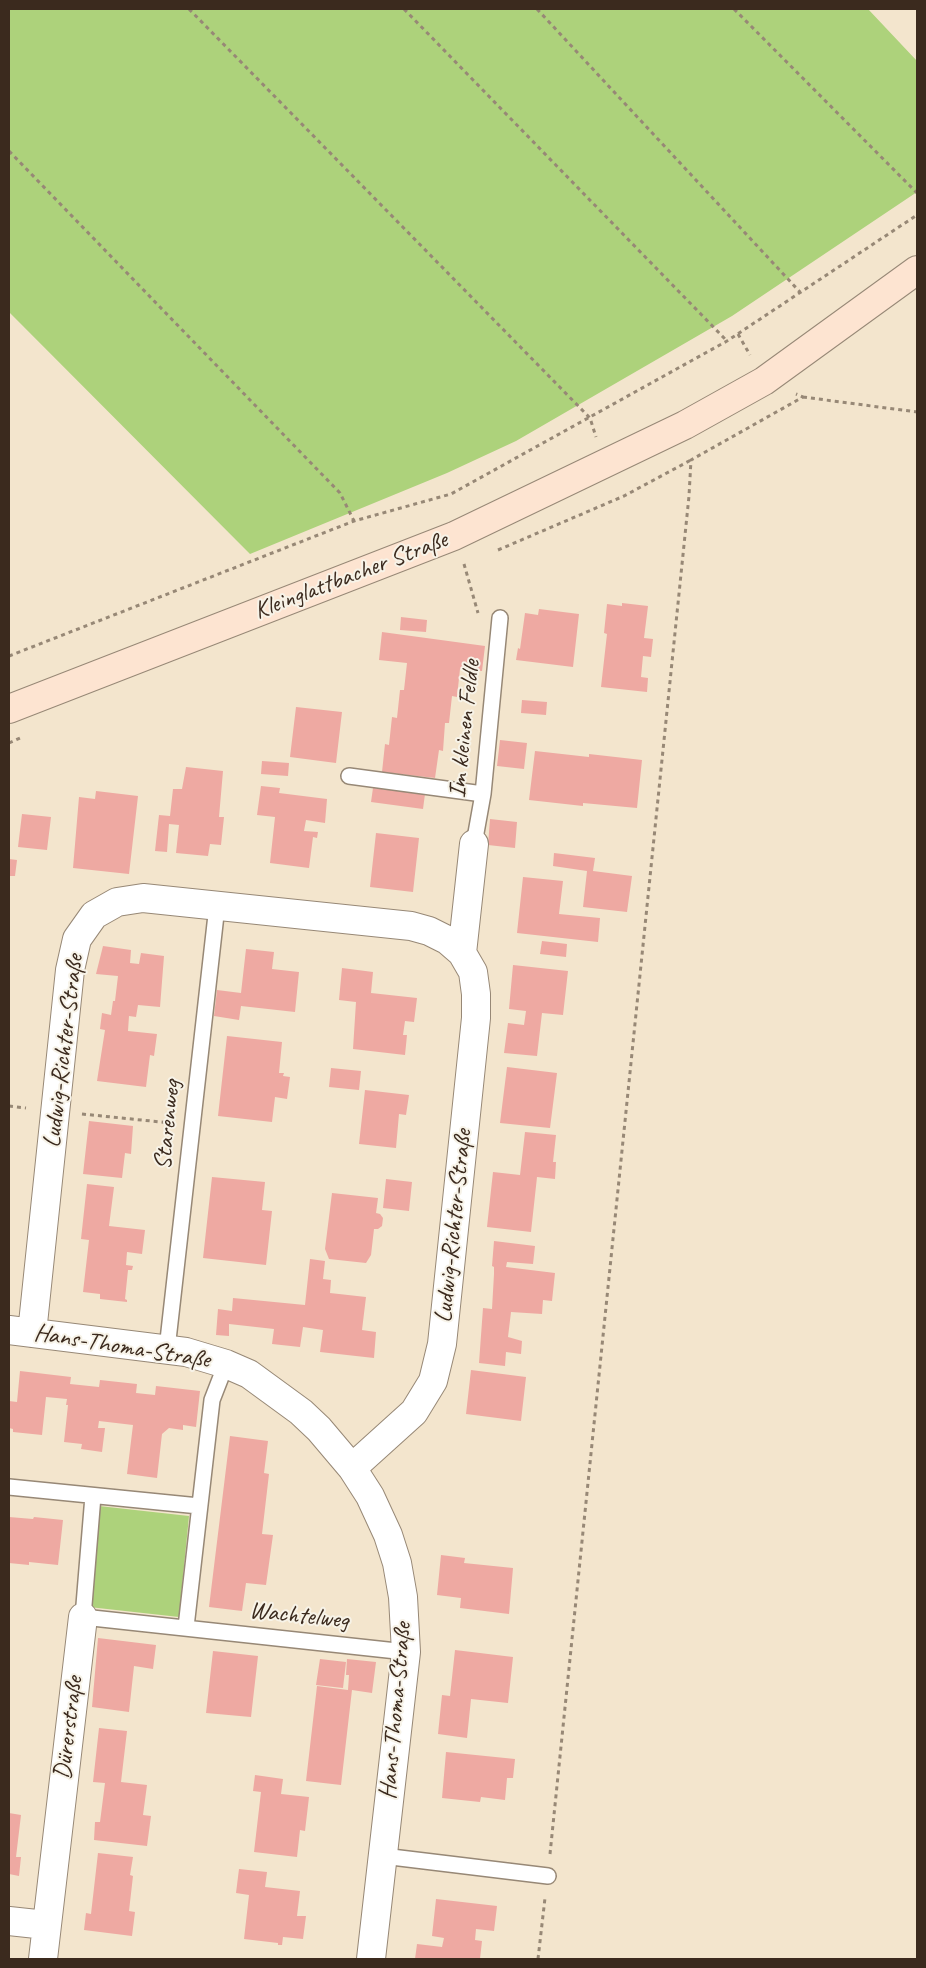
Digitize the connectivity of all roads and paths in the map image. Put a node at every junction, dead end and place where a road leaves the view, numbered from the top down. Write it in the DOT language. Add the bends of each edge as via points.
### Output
graph roads {
  1 [pos="189,9"];
  2 [pos="404,9"];
  3 [pos="537,9"];
  4 [pos="734,9"];
  5 [pos="9,151"];
  6 [pos="917,193"];
  7 [pos="917,215"];
  8 [pos="917,270"];
  9 [pos="800,293"];
  10 [pos="727,341"];
  11 [pos="764,380"];
  12 [pos="803,398"];
  13 [pos="917,412"];
  14 [pos="590,418"];
  15 [pos="354,521"];
  16 [pos="454,536"];
  17 [pos="500,618"];
  18 [pos="9,656"];
  19 [pos="9,709"];
  20 [pos="349,776"];
  21 [pos="482,794"];
  22 [pos="474,844"];
  23 [pos="217,906"];
  24 [pos="462,953"];
  25 [pos="9,1106"];
  26 [pos="56,1112"];
  27 [pos="191,1126"];
  28 [pos="21,1331"];
  29 [pos="167,1348"];
  30 [pos="226,1364"];
  31 [pos="352,1468"];
  32 [pos="9,1486"];
  33 [pos="93,1496"];
  34 [pos="199,1506"];
  35 [pos="83,1617"];
  36 [pos="186,1627"];
  37 [pos="406,1652"];
  38 [pos="383,1856"];
  39 [pos="548,1876"];
  40 [pos="9,1921"];
  41 [pos="46,1925"];
  42 [pos="42,1959"];
  43 [pos="371,1959"];
  44 [pos="538,1959"];
  1 -- 14 [label="path"];
  2 -- 10 [label="path"];
  3 -- 9 [label="path"];
  4 -- 6 [label="path"];
  5 -- 15 [label="path" via="340,493"];
  7 -- 9 [label="path"];
  8 -- 11 [label="main road, Kleinglattbacher Straße"];
  9 -- 10 [label="path"];
  10 -- 14 [label="path"];
  11 -- 12 [label="path"];
  11 -- 16 [label="main road, Kleinglattbacher Straße" via="685,425"];
  12 -- 13 [label="path"];
  12 -- 39 [label="path" via="691,460"];
  14 -- 15 [label="path" via="451,494"];
  15 -- 18 [label="path"];
  16 -- 17 [label="path" via="477,612"];
  16 -- 19 [label="main road, Kleinglattbacher Straße"];
  17 -- 21 [label="lane, Im kleinen Feldle"];
  20 -- 21 [label="lane"];
  21 -- 22 [label="lane, Im kleinen Feldle"];
  22 -- 24 [label="street"];
  23 -- 24 [label="street, Ludwig-Richter-Straße" via="411,926 447,940"];
  23 -- 26 [label="street, Ludwig-Richter-Straße" via="143,898 117,902 94,916 77,939 70,970"];
  23 -- 27 [label="lane, Starenweg"];
  24 -- 31 [label="street, Ludwig-Richter-Straße" via="473,972 476,1018 442,1344 433,1381 414,1412"];
  25 -- 26 [label="path"];
  26 -- 27 [label="path"];
  26 -- 28 [label="street, Ludwig-Richter-Straße"];
  27 -- 29 [label="lane, Starenweg"];
  28 -- 29 [label="street, Hans-Thoma-Straße"];
  29 -- 30 [label="street, Hans-Thoma-Straße"];
  30 -- 31 [label="street, Hans-Thoma-Straße" via="249,1374 301,1412"];
  30 -- 34 [label="lane" via="212,1400"];
  31 -- 37 [label="street, Hans-Thoma-Straße" via="370,1496 388,1535 403,1597"];
  32 -- 33 [label="lane"];
  33 -- 34 [label="lane"];
  33 -- 35 [label="lane, Dürerstraße"];
  34 -- 36 [label="lane"];
  35 -- 36 [label="lane, Wachtelweg"];
  35 -- 41 [label="street, Dürerstraße"];
  36 -- 37 [label="lane, Wachtelweg"];
  37 -- 38 [label="street, Hans-Thoma-Straße"];
  38 -- 39 [label="lane"];
  38 -- 43 [label="street, Hans-Thoma-Straße"];
  39 -- 44 [label="path"];
  40 -- 41 [label="street"];
  41 -- 42 [label="street, Dürerstraße"];
}
